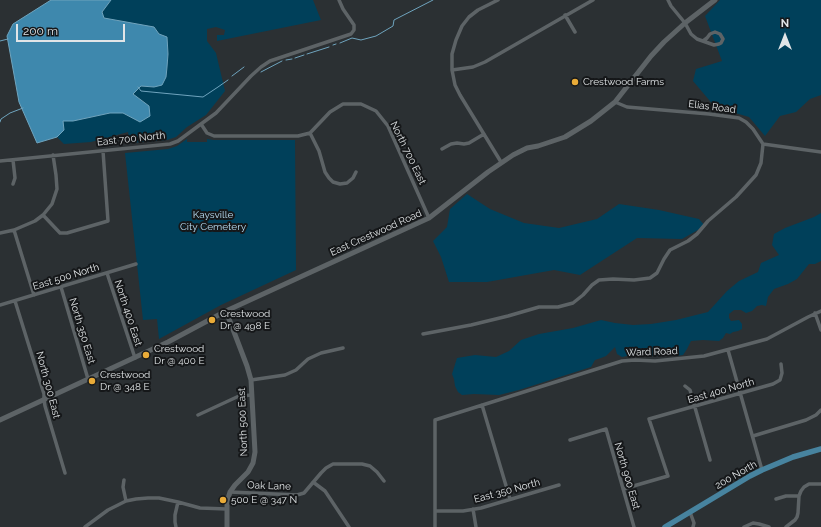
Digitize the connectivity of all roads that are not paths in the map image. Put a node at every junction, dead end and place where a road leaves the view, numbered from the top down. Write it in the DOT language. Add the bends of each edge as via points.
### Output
graph roads {
  1 [pos="339,0"];
  2 [pos="498,0"];
  3 [pos="593,0"];
  4 [pos="668,0"];
  5 [pos="715,0"];
  6 [pos="565,15"];
  7 [pos="685,23"];
  8 [pos="575,32"];
  9 [pos="703,41"];
  10 [pos="452,70"];
  11 [pos="615,102"];
  12 [pos="201,124"];
  13 [pos="310,132"];
  14 [pos="484,134"];
  15 [pos="763,144"];
  16 [pos="442,149"];
  17 [pos="103,150"];
  18 [pos="821,152"];
  19 [pos="53,155"];
  20 [pos="13,160"];
  21 [pos="0,161"];
  22 [pos="501,162"];
  23 [pos="356,172"];
  24 [pos="13,184"];
  25 [pos="43,215"];
  26 [pos="429,218"];
  27 [pos="14,230"];
  28 [pos="0,233"];
  29 [pos="136,264"];
  30 [pos="107,273"];
  31 [pos="61,287"];
  32 [pos="34,295"];
  33 [pos="15,301"];
  34 [pos="0,305"];
  35 [pos="226,311"];
  36 [pos="821,311"];
  37 [pos="815,313"];
  38 [pos="821,330"];
  39 [pos="423,334"];
  40 [pos="343,348"];
  41 [pos="728,350"];
  42 [pos="135,358"];
  43 [pos="781,364"];
  44 [pos="88,379"];
  45 [pos="251,380"];
  46 [pos="685,386"];
  47 [pos="740,394"];
  48 [pos="252,395"];
  49 [pos="44,400"];
  50 [pos="482,405"];
  51 [pos="694,407"];
  52 [pos="821,410"];
  53 [pos="198,415"];
  54 [pos="0,420"];
  55 [pos="753,436"];
  56 [pos="570,440"];
  57 [pos="821,449"];
  58 [pos="710,460"];
  59 [pos="762,470"];
  60 [pos="65,473"];
  61 [pos="124,480"];
  62 [pos="384,481"];
  63 [pos="313,482"];
  64 [pos="821,484"];
  65 [pos="559,485"];
  66 [pos="623,489"];
  67 [pos="230,492"];
  68 [pos="799,496"];
  69 [pos="510,499"];
  70 [pos="776,499"];
  71 [pos="126,501"];
  72 [pos="178,502"];
  73 [pos="227,509"];
  74 [pos="473,509"];
  75 [pos="435,511"];
  76 [pos="690,512"];
  77 [pos="85,527"];
  78 [pos="176,527"];
  79 [pos="227,527"];
  80 [pos="349,527"];
  81 [pos="435,527"];
  82 [pos="476,527"];
  83 [pos="634,527"];
  84 [pos="665,527"];
  85 [pos="693,527"];
  86 [pos="744,527"];
  87 [pos="769,527"];
  88 [pos="786,527"];
  1 -- 12 [label="street, East 700 North" via="354,25 351,34 261,67 216,113"];
  2 -- 10 [label="street" via="478,10 462,26 452,54"];
  3 -- 6 [label="street"];
  4 -- 7 [label="street"];
  5 -- 7 [label="street, East Crestwood Road"];
  6 -- 8 [label="street"];
  6 -- 10 [label="street" via="485,62 473,67"];
  7 -- 9 [label="street" via="691,34"];
  7 -- 11 [label="street, East Crestwood Road" via="651,56"];
  9 -- 9 [label="street" via="718,45 723,39 715,32"];
  10 -- 14 [label="street" via="455,85"];
  11 -- 15 [label="street, Elias Road" via="627,106 739,118 753,129"];
  11 -- 22 [label="street, East Crestwood Road" via="565,137 527,148"];
  12 -- 13 [label="street" via="207,133 214,136 298,136"];
  12 -- 17 [label="street, East 700 North" via="170,144"];
  13 -- 23 [label="street" via="325,172 333,182 347,183"];
  13 -- 26 [label="street, North 700 East" via="330,112 343,104 361,104 376,111 388,126"];
  14 -- 16 [label="street" via="469,143 451,144"];
  14 -- 22 [label="street"];
  15 -- 18 [label="street"];
  15 -- 39 [label="street" via="761,163 756,176 697,234 670,250 657,273 650,278 599,280 573,303 558,307 539,307 471,325"];
  17 -- 19 [label="street, East 700 North"];
  17 -- 25 [label="street" via="108,221 60,233"];
  19 -- 20 [label="street, East 700 North"];
  19 -- 25 [label="street" via="57,189 52,204"];
  20 -- 21 [label="street, East 700 North"];
  20 -- 24 [label="street"];
  22 -- 26 [label="street, East Crestwood Road"];
  25 -- 27 [label="street"];
  26 -- 35 [label="street, East Crestwood Road"];
  27 -- 28 [label="street"];
  27 -- 32 [label="street"];
  29 -- 30 [label="street, East 500 North"];
  30 -- 31 [label="street, East 500 North"];
  30 -- 42 [label="street, North 400 East"];
  31 -- 32 [label="street, East 500 North"];
  31 -- 44 [label="street, North 350 East"];
  32 -- 33 [label="street, East 500 North"];
  33 -- 34 [label="street, East 500 North"];
  33 -- 49 [label="street, North 300 East"];
  35 -- 42 [label="street, East Crestwood Road"];
  35 -- 45 [label="street, North 500 East"];
  36 -- 37 [label="street, Ward Road"];
  37 -- 38 [label="street"];
  37 -- 41 [label="street, Ward Road" via="767,339"];
  40 -- 45 [label="street" via="308,359 296,370 285,375"];
  41 -- 47 [label="street"];
  41 -- 50 [label="street, Ward Road" via="690,358 622,361"];
  42 -- 44 [label="street, East Crestwood Road"];
  43 -- 47 [label="street, East 400 North" via="780,380"];
  44 -- 49 [label="street, East Crestwood Road"];
  45 -- 48 [label="street, North 500 East"];
  46 -- 51 [label="street" via="690,390"];
  47 -- 51 [label="street, East 400 North"];
  47 -- 55 [label="street"];
  48 -- 53 [label="street" via="239,396"];
  48 -- 67 [label="street, North 500 East" via="256,452 248,472"];
  49 -- 54 [label="street, East Crestwood Road"];
  49 -- 60 [label="street, North 300 East"];
  50 -- 69 [label="street"];
  50 -- 75 [label="street, Ward Road" via="435,420"];
  51 -- 58 [label="street"];
  51 -- 66 [label="street, East 400 North" via="649,419 668,476"];
  52 -- 55 [label="street" via="806,420"];
  55 -- 59 [label="street"];
  56 -- 66 [label="street, North 900 East" via="606,429"];
  57 -- 59 [label="main road, 200 North"];
  59 -- 76 [label="main road, 200 North"];
  61 -- 71 [label="street"];
  62 -- 63 [label="street, Oak Lane" via="370,466 333,464"];
  63 -- 67 [label="street, Oak Lane" via="304,493 297,495"];
  63 -- 80 [label="street" via="325,491"];
  64 -- 68 [label="street" via="809,484"];
  65 -- 69 [label="street, East 350 North"];
  66 -- 83 [label="street, North 900 East"];
  67 -- 73 [label="street" via="226,502"];
  68 -- 70 [label="street"];
  68 -- 88 [label="street" via="797,517"];
  69 -- 74 [label="street, East 350 North"];
  71 -- 72 [label="street" via="159,498"];
  71 -- 77 [label="street" via="108,510"];
  72 -- 73 [label="street" via="200,508"];
  72 -- 78 [label="street"];
  73 -- 79 [label="street"];
  74 -- 75 [label="street, East 350 North"];
  74 -- 82 [label="street"];
  75 -- 81 [label="street"];
  76 -- 84 [label="main road, 200 North"];
  76 -- 85 [label="street"];
  86 -- 87 [label="street" via="753,523"];
}
